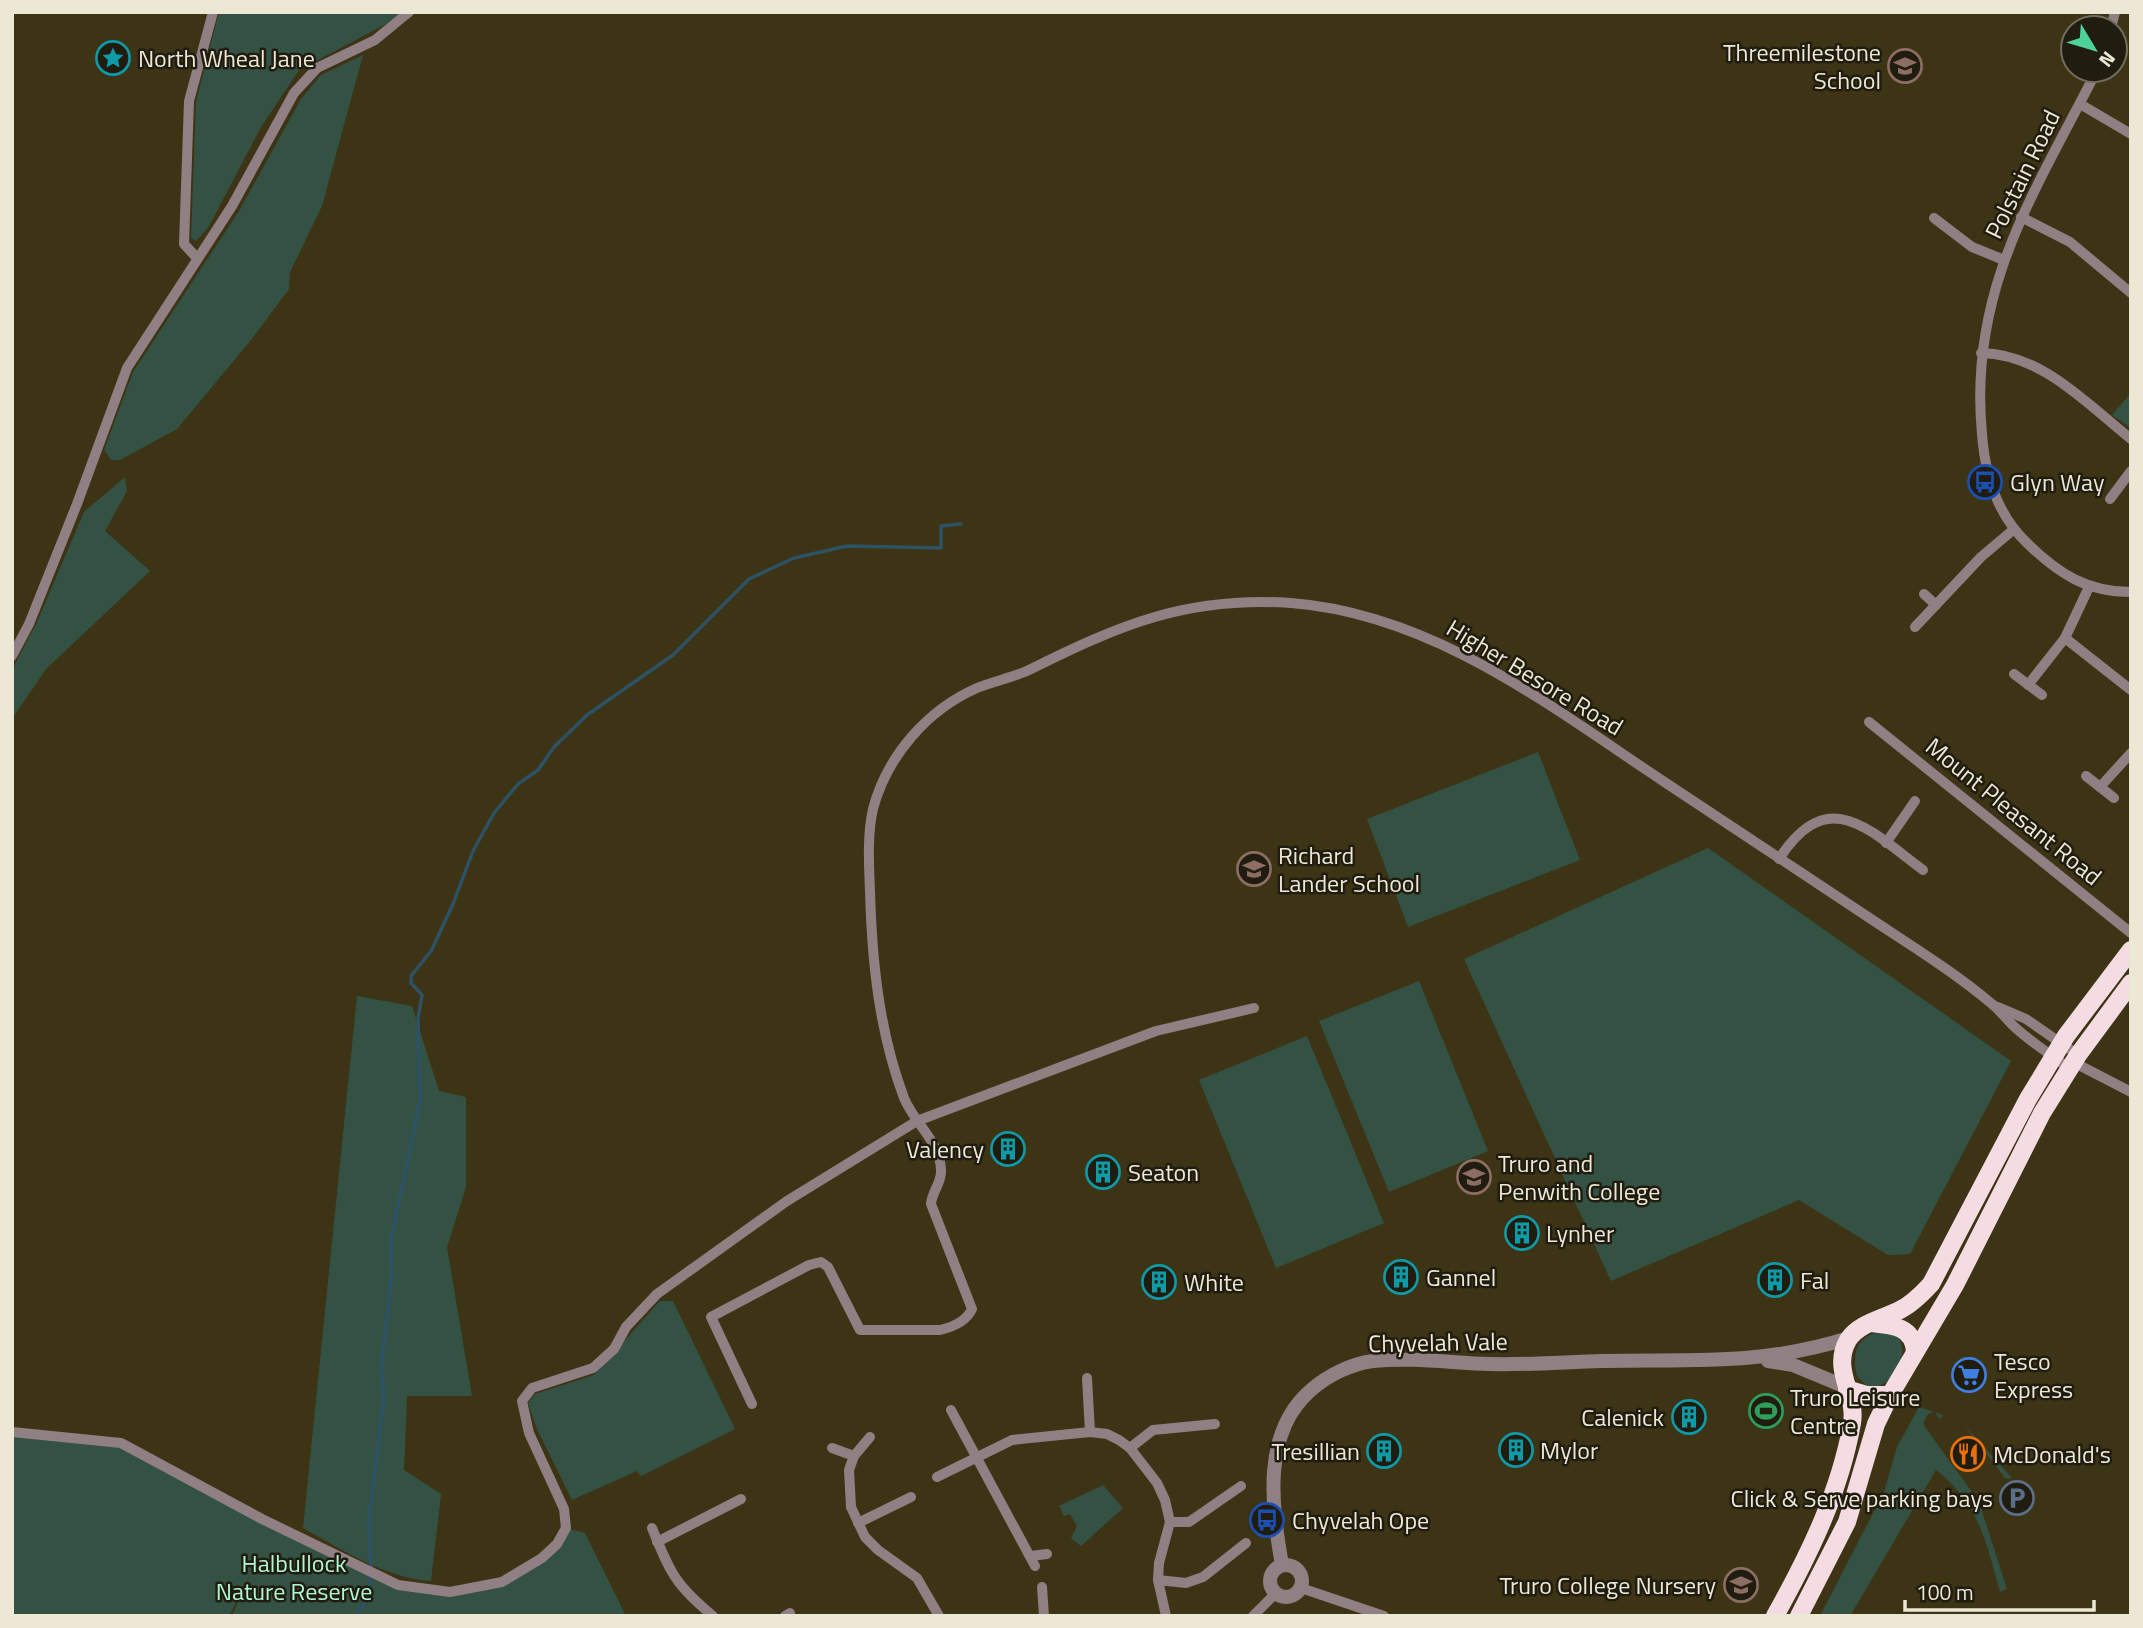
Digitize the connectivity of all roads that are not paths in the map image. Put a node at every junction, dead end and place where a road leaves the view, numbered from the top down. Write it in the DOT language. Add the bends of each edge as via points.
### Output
graph roads {
  1 [pos="213,12"];
  2 [pos="409,12"];
  3 [pos="2090,84"];
  4 [pos="2080,104"];
  5 [pos="2131,134"];
  6 [pos="2021,217"];
  7 [pos="1934,218"];
  8 [pos="197,257"];
  9 [pos="2004,260"];
  10 [pos="2131,293"];
  11 [pos="1981,353"];
  12 [pos="2131,439"];
  13 [pos="2131,471"];
  14 [pos="2110,499"];
  15 [pos="2013,530"];
  16 [pos="2090,587"];
  17 [pos="2131,592"];
  18 [pos="1924,594"];
  19 [pos="1936,605"];
  20 [pos="1914,627"];
  21 [pos="2065,638"];
  22 [pos="12,656"];
  23 [pos="2014,674"];
  24 [pos="2028,685"];
  25 [pos="2131,690"];
  26 [pos="2042,695"];
  27 [pos="1869,722"];
  28 [pos="2131,752"];
  29 [pos="2086,776"];
  30 [pos="2100,787"];
  31 [pos="2114,798"];
  32 [pos="1914,801"];
  33 [pos="1886,843"];
  34 [pos="1779,859"];
  35 [pos="1923,870"];
  36 [pos="2131,933"];
  37 [pos="2131,950"];
  38 [pos="2131,983"];
  39 [pos="1254,1008"];
  40 [pos="2058,1050"];
  41 [pos="2073,1062"];
  42 [pos="2131,1092"];
  43 [pos="917,1121"];
  44 [pos="1871,1323"];
  45 [pos="1849,1338"];
  46 [pos="1916,1352"];
  47 [pos="1758,1359"];
  48 [pos="1087,1378"];
  49 [pos="1847,1388"];
  50 [pos="1891,1395"];
  51 [pos="752,1404"];
  52 [pos="951,1410"];
  53 [pos="1215,1424"];
  54 [pos="12,1432"];
  55 [pos="1090,1432"];
  56 [pos="870,1437"];
  57 [pos="832,1448"];
  58 [pos="1130,1448"];
  59 [pos="854,1455"];
  60 [pos="977,1455"];
  61 [pos="937,1477"];
  62 [pos="1241,1486"];
  63 [pos="911,1497"];
  64 [pos="741,1499"];
  65 [pos="1170,1522"];
  66 [pos="858,1523"];
  67 [pos="652,1528"];
  68 [pos="657,1542"];
  69 [pos="1246,1543"];
  70 [pos="1048,1554"];
  71 [pos="1282,1565"];
  72 [pos="1158,1580"];
  73 [pos="1042,1587"];
  74 [pos="1301,1588"];
  75 [pos="1275,1594"];
  76 [pos="713,1616"];
  77 [pos="939,1616"];
  78 [pos="1044,1616"];
  79 [pos="1166,1616"];
  80 [pos="1253,1616"];
  81 [pos="1384,1616"];
  82 [pos="1775,1616"];
  83 [pos="1799,1616"];
  1 -- 8 [label="street" via="189,101 184,244"];
  2 -- 8 [label="street" via="375,40 317,68 294,93 232,206"];
  3 -- 4 [label="street, Polstain Road"];
  4 -- 5 [label="street"];
  4 -- 6 [label="street, Polstain Road"];
  6 -- 9 [label="street, Polstain Road"];
  6 -- 10 [label="street" via="2070,242"];
  7 -- 9 [label="street, Polstain Road" via="1972,247"];
  8 -- 22 [label="street" via="127,368 29,624"];
  9 -- 11 [label="street, Polstain Road"];
  11 -- 12 [label="street" via="2007,355 2038,367"];
  11 -- 15 [label="street, Polstain Road" via="1983,446 1997,500"];
  13 -- 14 [label="street"];
  15 -- 16 [label="street, Polstain Road" via="2062,574"];
  15 -- 19 [label="street"];
  16 -- 17 [label="street, Polstain Road"];
  16 -- 21 [label="street"];
  18 -- 19 [label="street"];
  19 -- 20 [label="street"];
  21 -- 24 [label="street"];
  21 -- 25 [label="street"];
  23 -- 24 [label="street"];
  24 -- 26 [label="street"];
  27 -- 36 [label="street, Mount Pleasant Road"];
  28 -- 30 [label="street"];
  29 -- 30 [label="street"];
  30 -- 31 [label="street"];
  32 -- 33 [label="street"];
  33 -- 34 [label="street" via="1846,820 1828,817 1803,828"];
  33 -- 35 [label="street"];
  34 -- 40 [label="street, Higher Besore Road" via="1995,1006 2014,1027"];
  34 -- 43 [label="street, Higher Besore Road" via="1500,675 1403,628 1331,609 1269,602 1196,607 1121,627 954,701 909,739 884,780 869,835 876,987 895,1070"];
  37 -- 40 [label="highway"];
  38 -- 41 [label="highway"];
  39 -- 43 [label="street" via="1156,1031"];
  40 -- 41 [label="street, Higher Besore Road"];
  40 -- 41 [label="street, Higher Besore Road"];
  40 -- 44 [label="highway" via="1931,1284 1909,1304"];
  41 -- 42 [label="street"];
  41 -- 46 [label="highway"];
  43 -- 51 [label="street, Higher Besore Road" via="930,1136 941,1167 932,1204 972,1310 969,1317 940,1330 860,1330 828,1267 821,1262 808,1265 712,1317"];
  43 -- 54 [label="street" via="787,1201 657,1294 593,1368 532,1388 522,1401 529,1433 564,1509 566,1528 542,1558 502,1582 450,1591 409,1588 121,1443"];
  44 -- 45 [label="highway"];
  44 -- 46 [label="highway" via="1900,1327 1912,1339"];
  45 -- 47 [label="street, Chyvelah Vale"];
  45 -- 49 [label="highway" via="1841,1359"];
  46 -- 50 [label="highway"];
  47 -- 49 [label="street, Chyvelah Vale" via="1793,1365"];
  47 -- 71 [label="street, Chyvelah Vale" via="1490,1364 1399,1360 1349,1367 1310,1391 1290,1415 1278,1441 1275,1509"];
  48 -- 55 [label="street"];
  49 -- 50 [label="highway" via="1867,1395"];
  49 -- 82 [label="highway" via="1853,1419 1840,1475"];
  50 -- 83 [label="highway" via="1876,1424 1844,1529"];
  52 -- 60 [label="street"];
  53 -- 58 [label="street" via="1153,1430"];
  55 -- 58 [label="street" via="1107,1434"];
  55 -- 60 [label="street" via="1012,1440"];
  56 -- 59 [label="street"];
  57 -- 59 [label="street"];
  58 -- 65 [label="street" via="1157,1483"];
  59 -- 66 [label="street" via="848,1492"];
  60 -- 61 [label="street"];
  60 -- 70 [label="street" via="1033,1561"];
  62 -- 65 [label="street" via="1189,1522"];
  63 -- 66 [label="street"];
  64 -- 68 [label="street"];
  65 -- 72 [label="street"];
  66 -- 77 [label="street" via="878,1550 917,1577"];
  67 -- 68 [label="street"];
  68 -- 76 [label="street" via="673,1578"];
  69 -- 72 [label="street" via="1203,1577 1186,1583"];
  71 -- 74 [label="street" via="1296,1568"];
  71 -- 75 [label="street, Chyvelah Vale" via="1270,1578"];
  72 -- 79 [label="street"];
  73 -- 78 [label="street"];
  74 -- 75 [label="street" via="1291,1596"];
  74 -- 81 [label="street"];
  75 -- 80 [label="street"];
}
